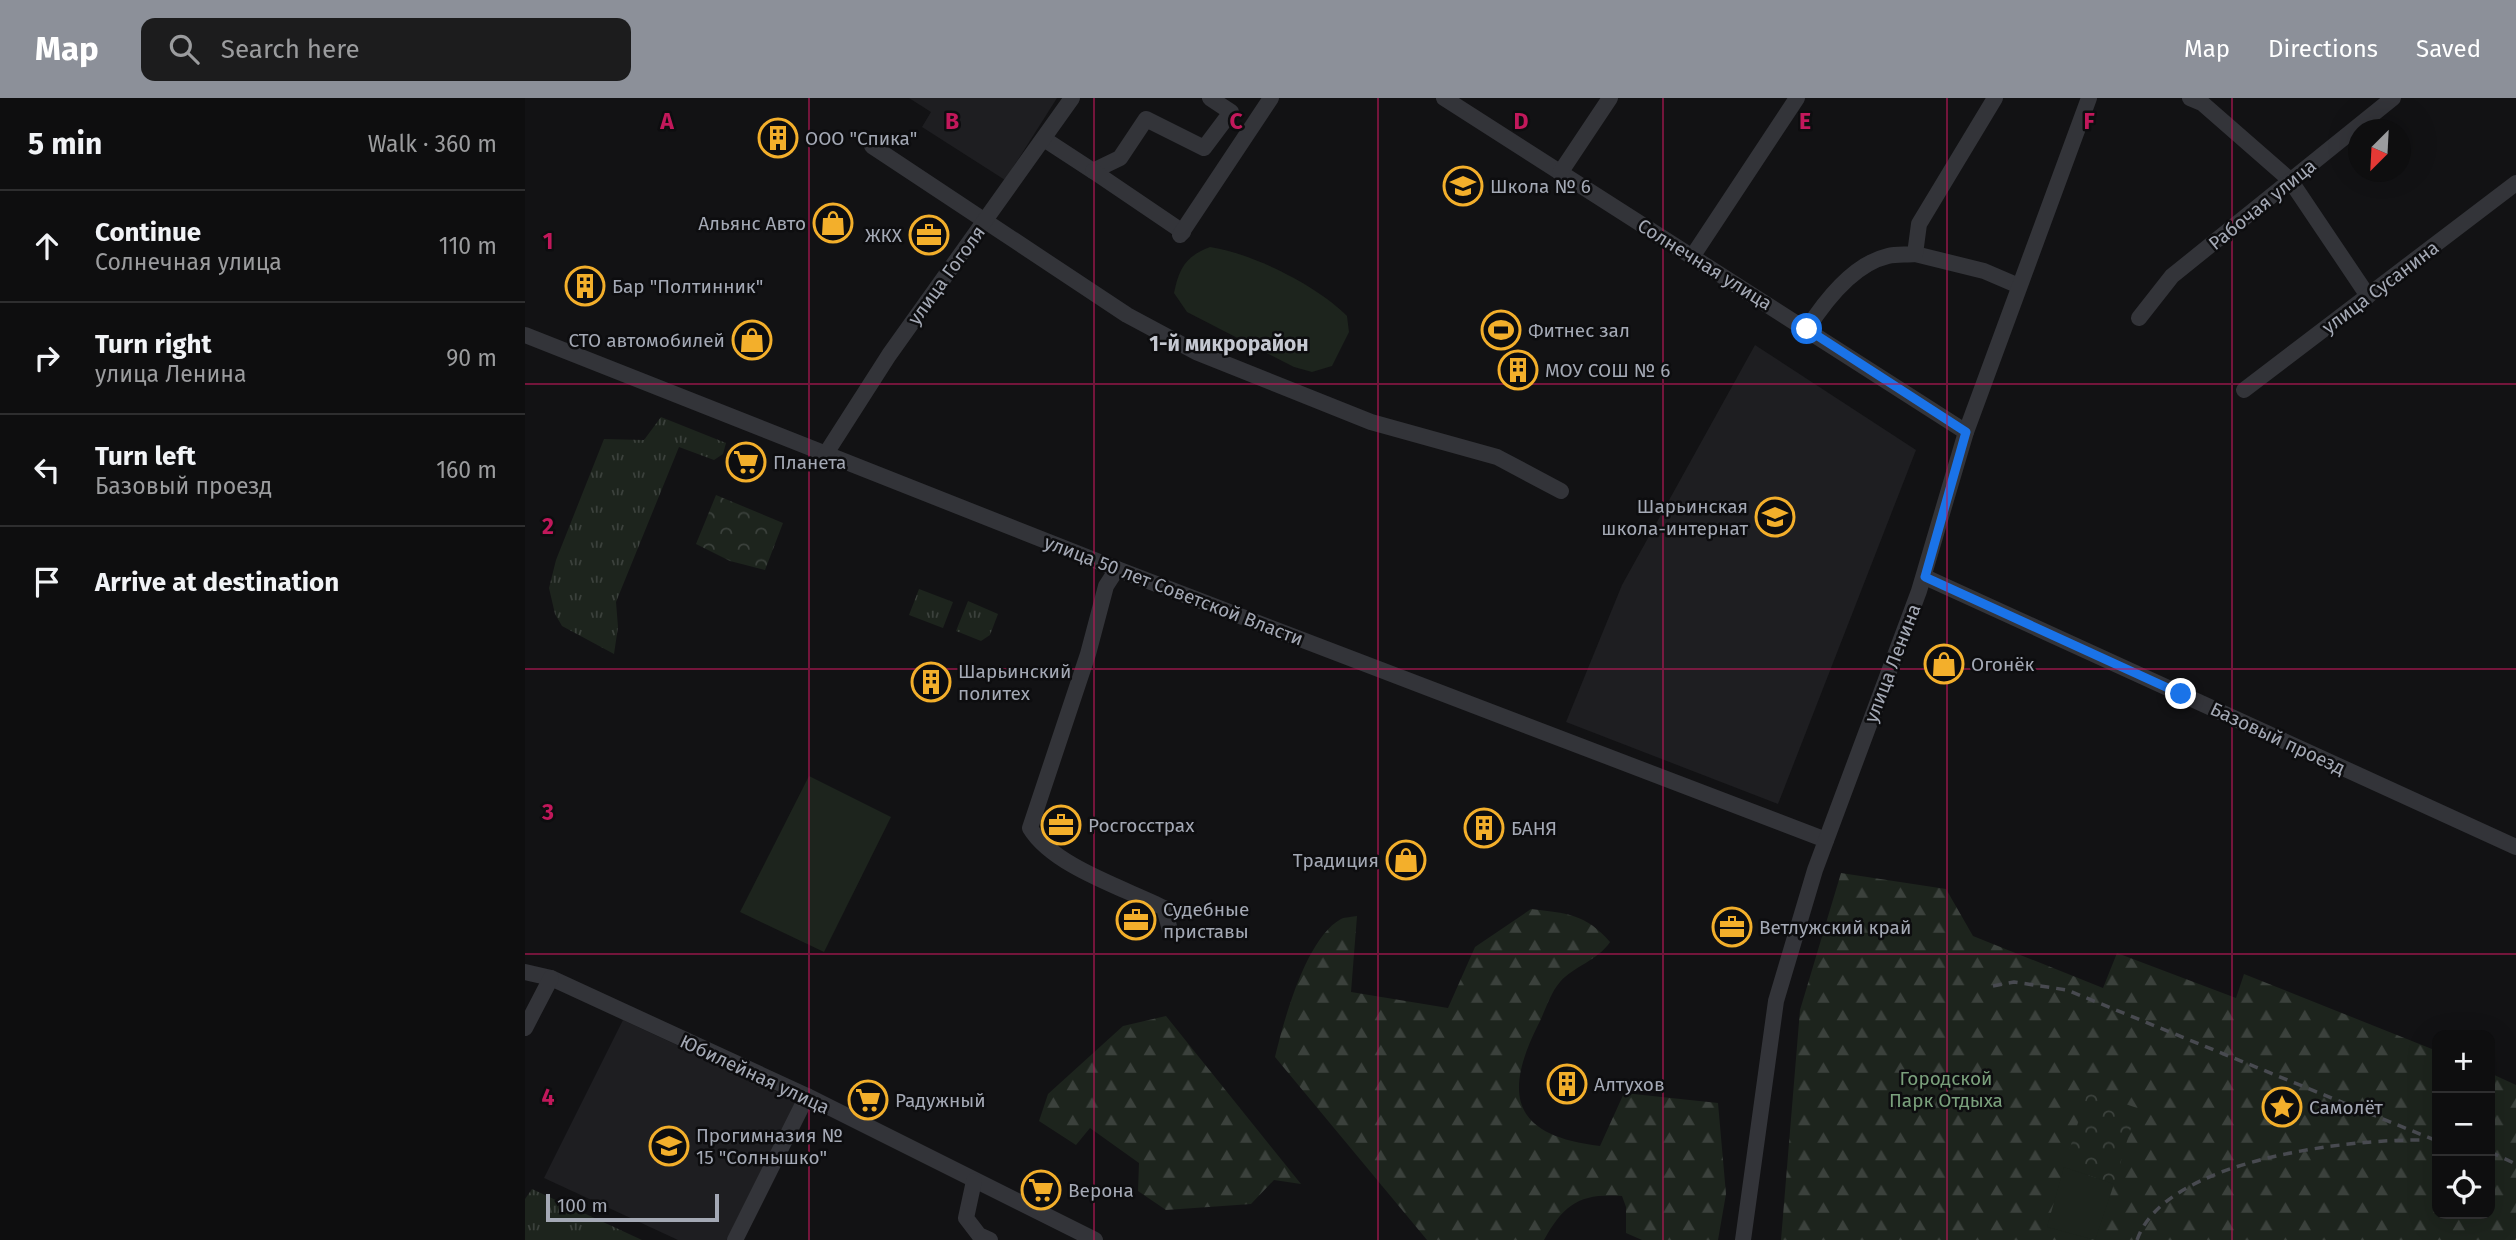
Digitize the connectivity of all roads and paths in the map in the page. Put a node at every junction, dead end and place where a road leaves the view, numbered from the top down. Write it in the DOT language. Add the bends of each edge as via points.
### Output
graph roads {
  1 [pos="1072,98"];
  2 [pos="1210,98"];
  3 [pos="1271,98"];
  4 [pos="1444,98"];
  5 [pos="1611,98"];
  6 [pos="1797,98"];
  7 [pos="1995,98"];
  8 [pos="2089,98"];
  9 [pos="2393,98"];
  10 [pos="2199,100"];
  11 [pos="1044,139"];
  12 [pos="872,146"];
  13 [pos="1093,171"];
  14 [pos="1560,173"];
  15 [pos="2290,180"];
  16 [pos="2516,183"];
  17 [pos="986,219"];
  18 [pos="1915,254"];
  19 [pos="1692,257"];
  20 [pos="2019,286"];
  21 [pos="2368,296"];
  22 [pos="2139,318"];
  23 [pos="1807,329"];
  24 [pos="525,335"];
  25 [pos="2244,390"];
  26 [pos="1966,432"];
  27 [pos="825,455"];
  28 [pos="1562,491"];
  29 [pos="1117,569"];
  30 [pos="1925,577"];
  31 [pos="1826,840"];
  32 [pos="2516,847"];
  33 [pos="1170,930"];
  34 [pos="525,972"];
  35 [pos="551,978"];
  36 [pos="525,1028"];
  37 [pos="807,1096"];
  38 [pos="974,1181"];
  39 [pos="735,1240"];
  40 [pos="990,1240"];
  41 [pos="1095,1240"];
  42 [pos="1743,1240"];
  1 -- 11 [label="street, улица Гоголя"];
  2 -- 13 [label="street" via="1231,112 1204,148 1146,119 1120,158"];
  3 -- 13 [label="street" via="1181,233"];
  4 -- 14 [label="street, Солнечная улица"];
  5 -- 14 [label="street"];
  6 -- 19 [label="street"];
  7 -- 18 [label="street" via="1919,225"];
  8 -- 20 [label="street, улица Ленина"];
  9 -- 15 [label="street, Рабочая улица"];
  10 -- 15 [label="street"];
  11 -- 13 [label="street"];
  11 -- 17 [label="street, улица Гоголя"];
  12 -- 17 [label="street"];
  14 -- 19 [label="street, Солнечная улица"];
  15 -- 21 [label="street"];
  15 -- 22 [label="street, Рабочая улица" via="2172,276"];
  16 -- 21 [label="street, улица Сусанина"];
  17 -- 27 [label="street, улица Гоголя"];
  17 -- 28 [label="street" via="1127,315 1196,352 1371,422 1497,457"];
  18 -- 20 [label="street" via="1984,271"];
  18 -- 23 [label="street" via="1887,256 1865,266 1835,292"];
  19 -- 23 [label="street, Солнечная улица"];
  20 -- 26 [label="street, улица Ленина"];
  21 -- 25 [label="street, улица Сусанина"];
  23 -- 26 [label="street, Солнечная улица"];
  24 -- 27 [label="street, улица 50 лет Советской Власти"];
  26 -- 30 [label="street, улица Ленина"];
  27 -- 29 [label="street, улица 50 лет Советской Власти"];
  29 -- 31 [label="street, улица 50 лет Советской Власти"];
  29 -- 33 [label="street" via="1106,586 1030,828 1038,841 1058,856 1164,908"];
  30 -- 31 [label="street, улица Ленина"];
  30 -- 32 [label="street, Базовый проезд"];
  31 -- 42 [label="street, улица Ленина" via="1776,1001"];
  34 -- 35 [label="street, Юбилейная улица"];
  35 -- 36 [label="street"];
  35 -- 37 [label="street, Юбилейная улица"];
  37 -- 38 [label="street, Юбилейная улица"];
  37 -- 39 [label="street"];
  38 -- 40 [label="street" via="965,1218 979,1235"];
  38 -- 41 [label="street, Юбилейная улица"];
}
